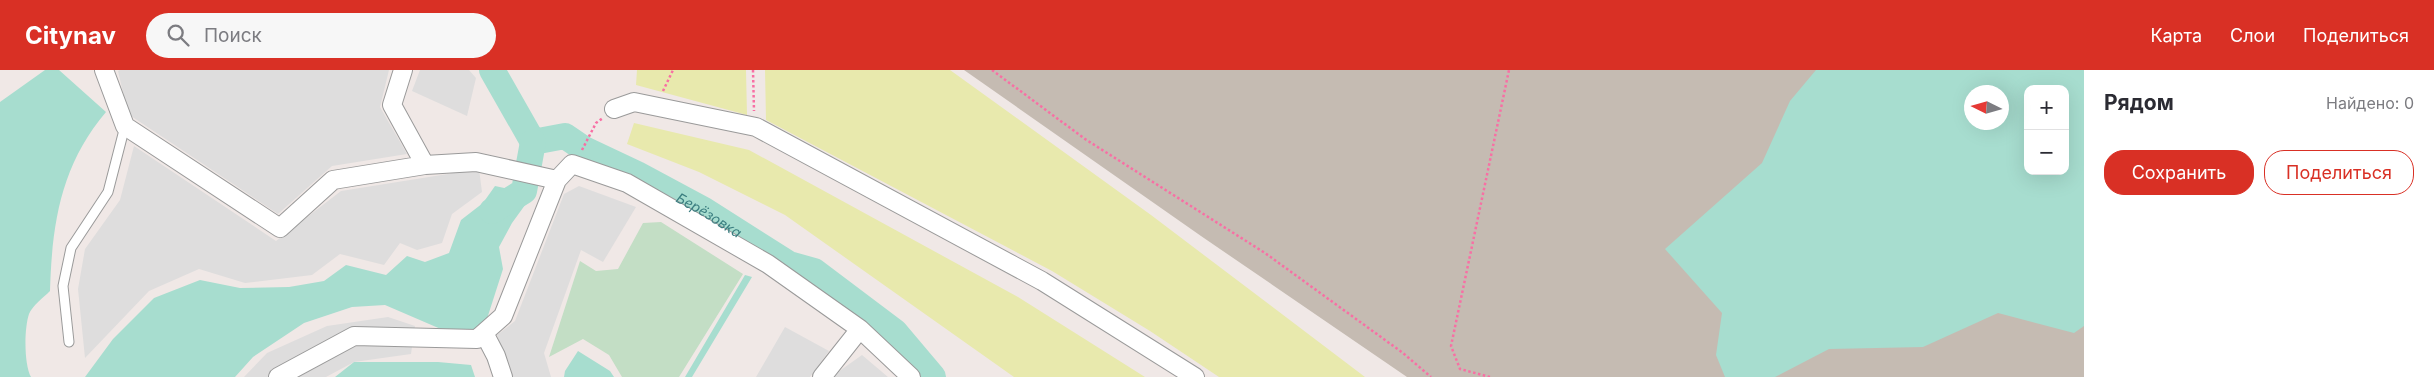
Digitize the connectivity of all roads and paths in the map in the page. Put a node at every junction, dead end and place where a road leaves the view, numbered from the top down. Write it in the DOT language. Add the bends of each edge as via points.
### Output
graph roads {
  1 [pos="104,70"];
  2 [pos="403,70"];
  3 [pos="673,70"];
  4 [pos="753,70"];
  5 [pos="992,70"];
  6 [pos="1509,70"];
  7 [pos="654,106"];
  8 [pos="614,109"];
  9 [pos="125,126"];
  10 [pos="756,127"];
  11 [pos="578,156"];
  12 [pos="425,165"];
  13 [pos="557,180"];
  14 [pos="860,330"];
  15 [pos="484,333"];
  16 [pos="69,342"];
  17 [pos="278,377"];
  18 [pos="503,377"];
  19 [pos="822,377"];
  20 [pos="911,377"];
  21 [pos="1195,377"];
  22 [pos="1431,377"];
  23 [pos="1490,377"];
  1 -- 9 [label="street"];
  2 -- 12 [label="street" via="392,105"];
  3 -- 7 [label="path"];
  4 -- 10 [label="path"];
  5 -- 22 [label="path" via="1085,139 1265,253"];
  6 -- 23 [label="path" via="1451,346 1460,369"];
  7 -- 8 [label="street" via="634,102"];
  7 -- 10 [label="street"];
  8 -- 11 [label="path" via="596,123"];
  9 -- 12 [label="street" via="280,228 333,180"];
  9 -- 16 [label="lane" via="108,192 71,248 63,286"];
  10 -- 21 [label="street" via="1042,281"];
  12 -- 13 [label="street" via="476,162"];
  13 -- 14 [label="street" via="572,164 628,183 768,264"];
  13 -- 15 [label="street" via="503,316"];
  14 -- 19 [label="street"];
  14 -- 20 [label="street"];
  15 -- 17 [label="street" via="477,339 354,336"];
  15 -- 18 [label="street"];
}
